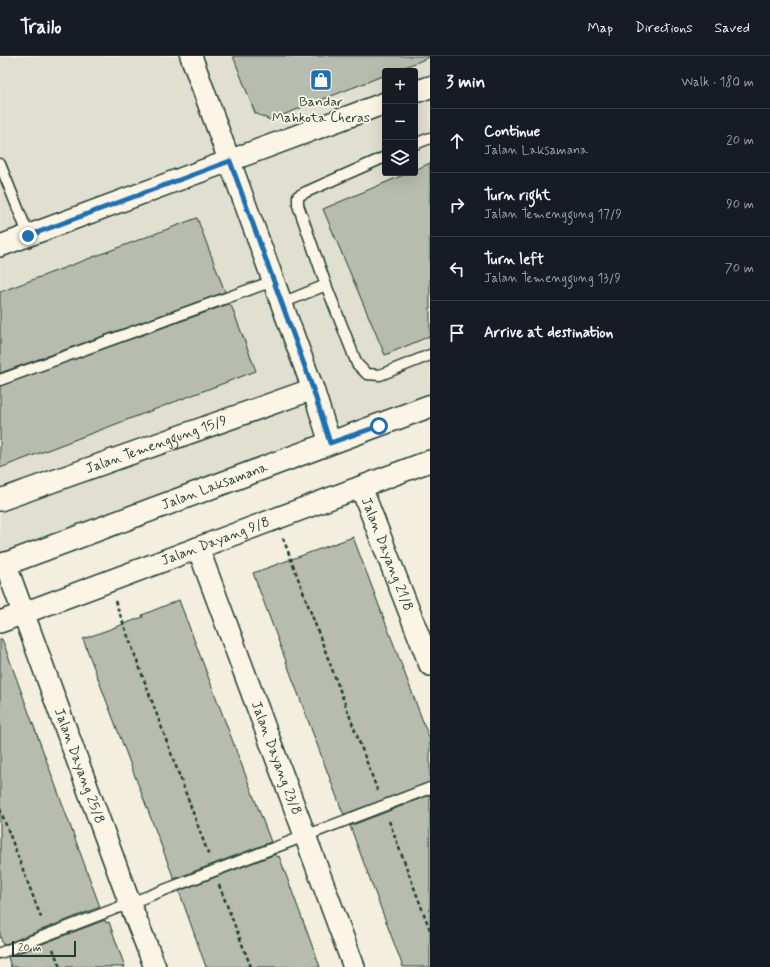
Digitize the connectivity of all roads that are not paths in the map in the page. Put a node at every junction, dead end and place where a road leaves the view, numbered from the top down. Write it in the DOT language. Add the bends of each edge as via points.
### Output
graph roads {
  1 [pos="195,57"];
  2 [pos="430,87"];
  3 [pos="418,91"];
  4 [pos="382,104"];
  5 [pos="430,138"];
  6 [pos="418,143"];
  7 [pos="382,159"];
  8 [pos="230,161"];
  9 [pos="0,164"];
  10 [pos="28,236"];
  11 [pos="0,246"];
  12 [pos="273,281"];
  13 [pos="326,285"];
  14 [pos="282,303"];
  15 [pos="430,355"];
  16 [pos="0,380"];
  17 [pos="313,389"];
  18 [pos="430,406"];
  19 [pos="330,443"];
  20 [pos="430,461"];
  21 [pos="361,487"];
  22 [pos="0,500"];
  23 [pos="198,548"];
  24 [pos="3,564"];
  25 [pos="24,613"];
  26 [pos="0,622"];
  27 [pos="430,665"];
  28 [pos="430,788"];
  29 [pos="306,836"];
  30 [pos="130,904"];
  31 [pos="0,953"];
  32 [pos="155,967"];
  33 [pos="354,967"];
  1 -- 8 [label="street"];
  2 -- 3 [label="street"];
  4 -- 8 [label="street"];
  5 -- 6 [label="lane"];
  7 -- 13 [label="lane" via="298,196 298,205"];
  8 -- 10 [label="street"];
  8 -- 12 [label="street"];
  9 -- 10 [label="lane"];
  10 -- 11 [label="street"];
  12 -- 14 [label="street"];
  12 -- 16 [label="lane"];
  13 -- 14 [label="lane"];
  13 -- 15 [label="lane" via="357,364 367,374 380,375"];
  14 -- 17 [label="street"];
  17 -- 19 [label="street"];
  17 -- 22 [label="street, Jalan Temenggung 15/9"];
  18 -- 19 [label="street, Jalan Laksamana"];
  19 -- 24 [label="street, Jalan Laksamana"];
  20 -- 21 [label="street, Jalan Dayang 9/8"];
  21 -- 23 [label="street, Jalan Dayang 9/8"];
  21 -- 27 [label="street, Jalan Dayang 21/8"];
  23 -- 25 [label="street, Jalan Dayang 9/8"];
  23 -- 29 [label="street, Jalan Dayang 23/8"];
  24 -- 25 [label="street, Jalan Dayang 25/8"];
  25 -- 26 [label="street, Jalan Dayang 9/8"];
  25 -- 30 [label="street, Jalan Dayang 25/8"];
  28 -- 29 [label="lane"];
  29 -- 30 [label="lane"];
  29 -- 33 [label="street, Jalan Dayang 23/8"];
  30 -- 31 [label="lane"];
  30 -- 32 [label="street, Jalan Dayang 25/8"];
}
